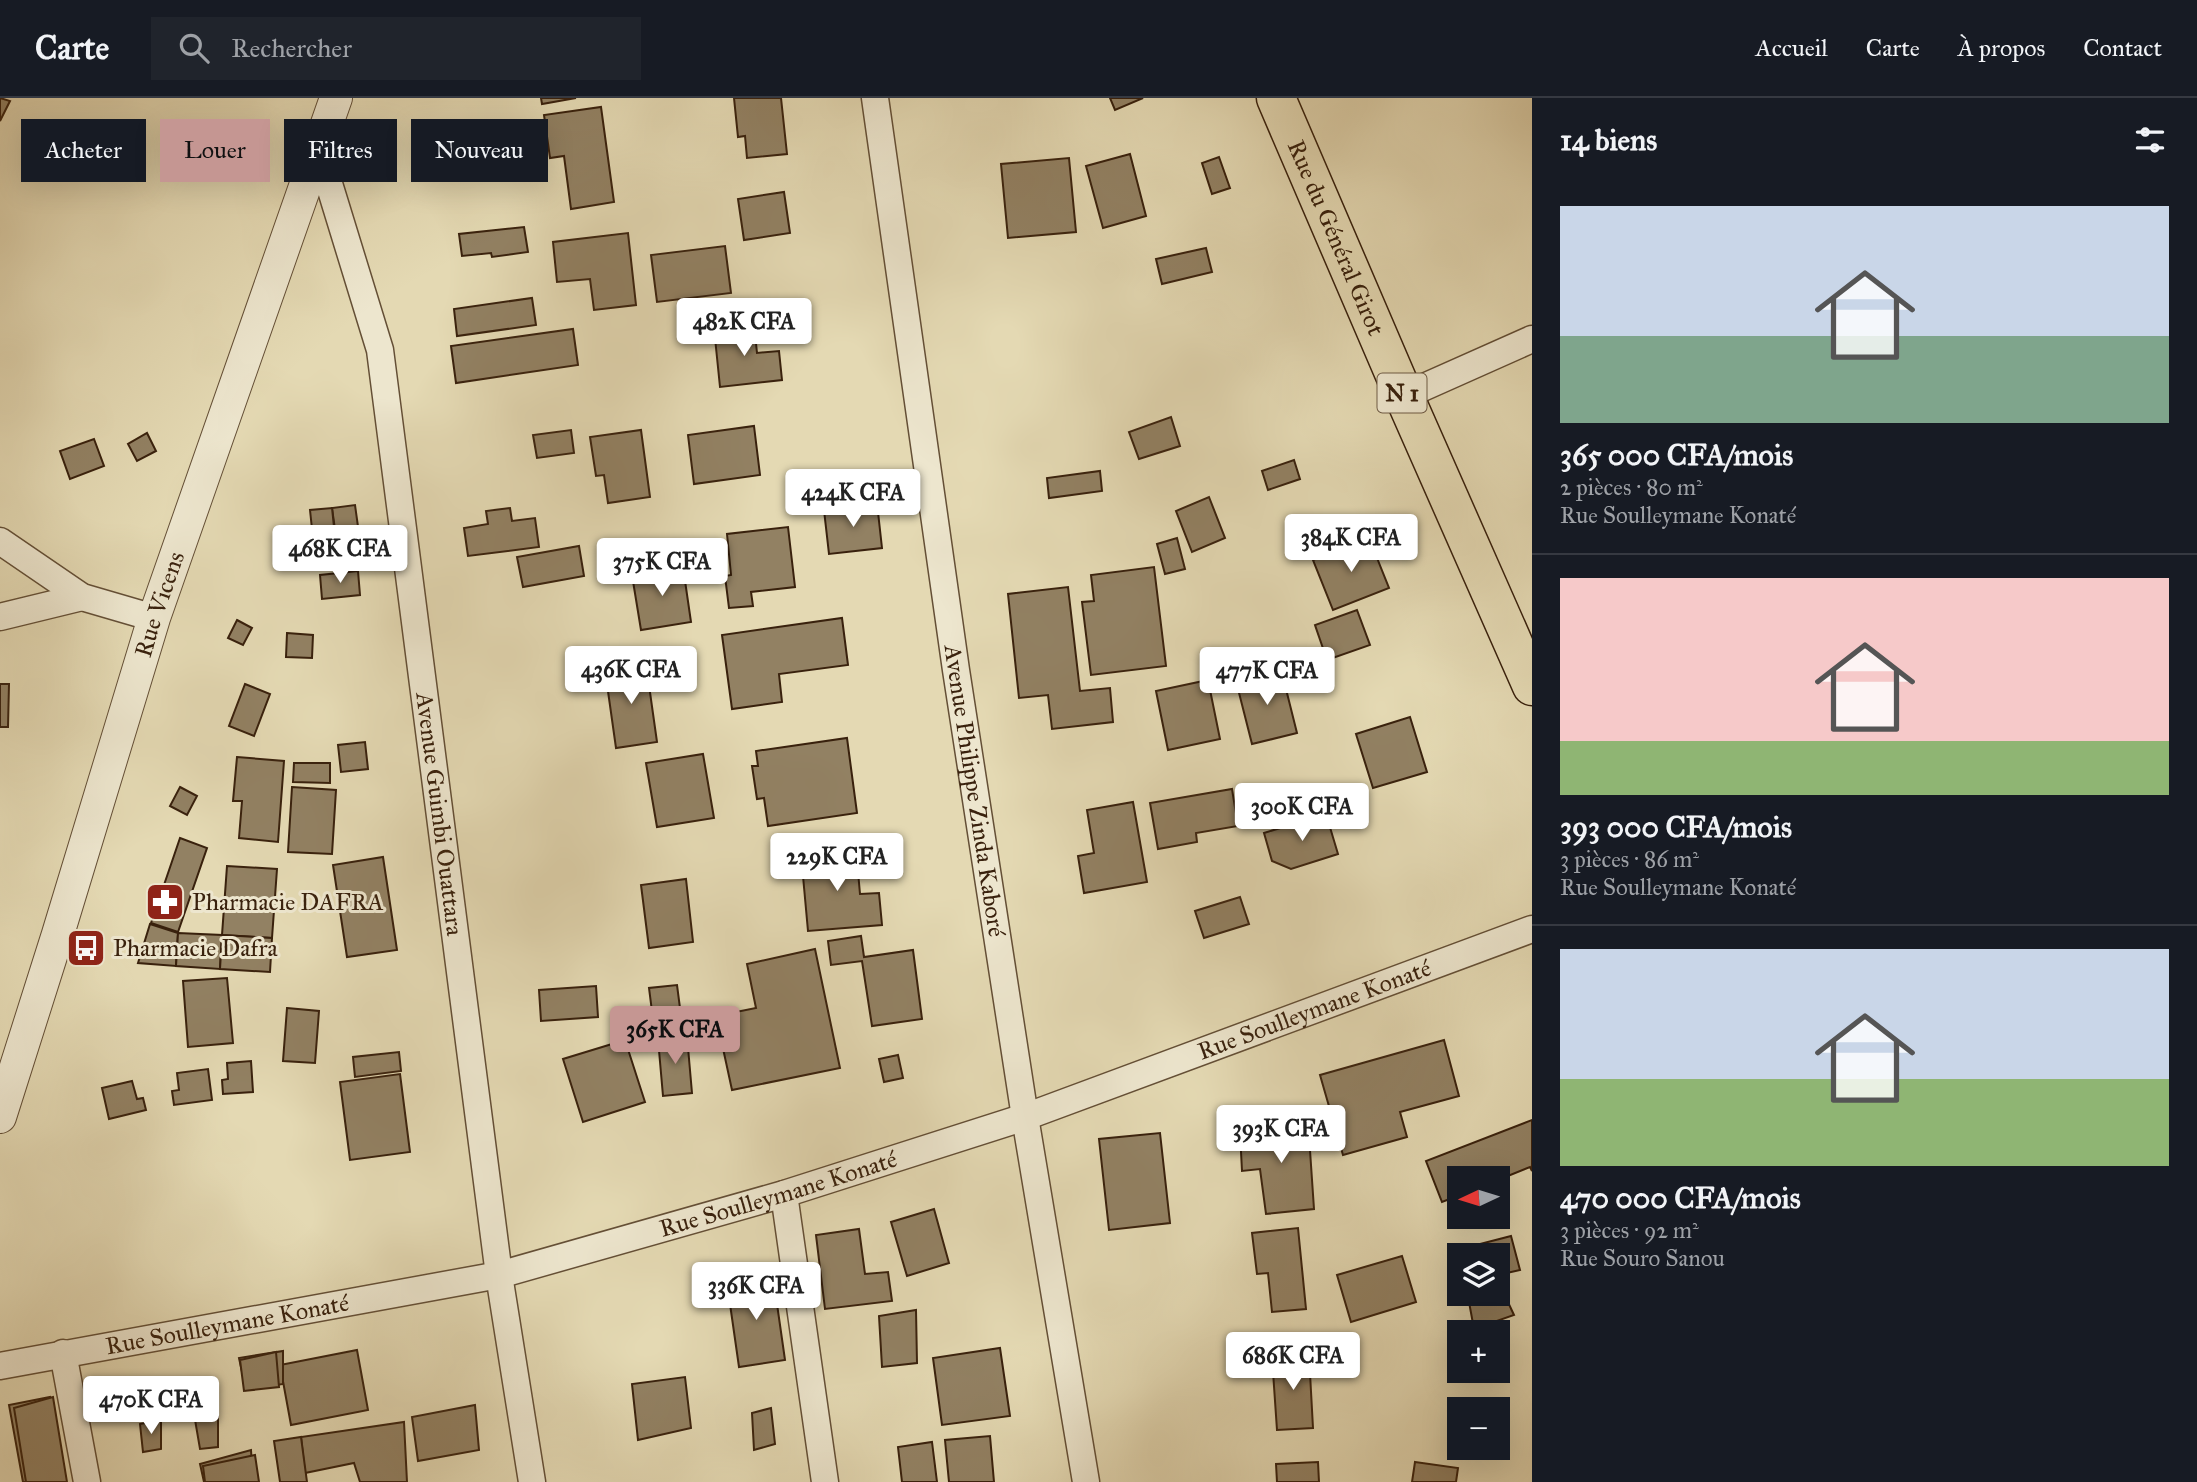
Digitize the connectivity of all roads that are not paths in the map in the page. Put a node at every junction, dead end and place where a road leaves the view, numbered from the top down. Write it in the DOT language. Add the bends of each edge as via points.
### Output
graph roads {
  1 [pos="336,98"];
  2 [pos="875,98"];
  3 [pos="1276,98"];
  4 [pos="329,119"];
  5 [pos="308,182"];
  6 [pos="329,182"];
  7 [pos="1532,339"];
  8 [pos="1404,396"];
  9 [pos="0,541"];
  10 [pos="82,597"];
  11 [pos="0,617"];
  12 [pos="154,618"];
  13 [pos="1532,686"];
  14 [pos="1532,929"];
  15 [pos="0,1117"];
  16 [pos="1025,1117"];
  17 [pos="784,1194"];
  18 [pos="499,1275"];
  19 [pos="63,1353"];
  20 [pos="0,1366"];
  21 [pos="88,1482"];
  22 [pos="532,1482"];
  23 [pos="825,1482"];
  24 [pos="1086,1482"];
  1 -- 4 [label="street, Rue Vicens"];
  2 -- 16 [label="street, Avenue Philippe Zinda Kaboré"];
  3 -- 8 [label="highway, Rue du Général Girot / N 1"];
  5 -- 12 [label="street, Rue Vicens"];
  6 -- 18 [label="street, Avenue Guimbi Ouattara" via="380,350"];
  7 -- 8 [label="street"];
  8 -- 13 [label="highway, Rue du Général Girot / N 1"];
  9 -- 10 [label="street"];
  10 -- 11 [label="street"];
  10 -- 12 [label="street"];
  12 -- 15 [label="street, Rue Vicens"];
  14 -- 16 [label="street, Rue Soulleymane Konaté"];
  16 -- 17 [label="street, Rue Soulleymane Konaté"];
  16 -- 24 [label="street, Avenue Philippe Zinda Kaboré"];
  17 -- 18 [label="street, Rue Soulleymane Konaté"];
  17 -- 23 [label="street"];
  18 -- 19 [label="street, Rue Soulleymane Konaté"];
  18 -- 22 [label="street, Avenue Guimbi Ouattara"];
  19 -- 20 [label="street, Rue Soulleymane Konaté"];
  19 -- 21 [label="street"];
}
